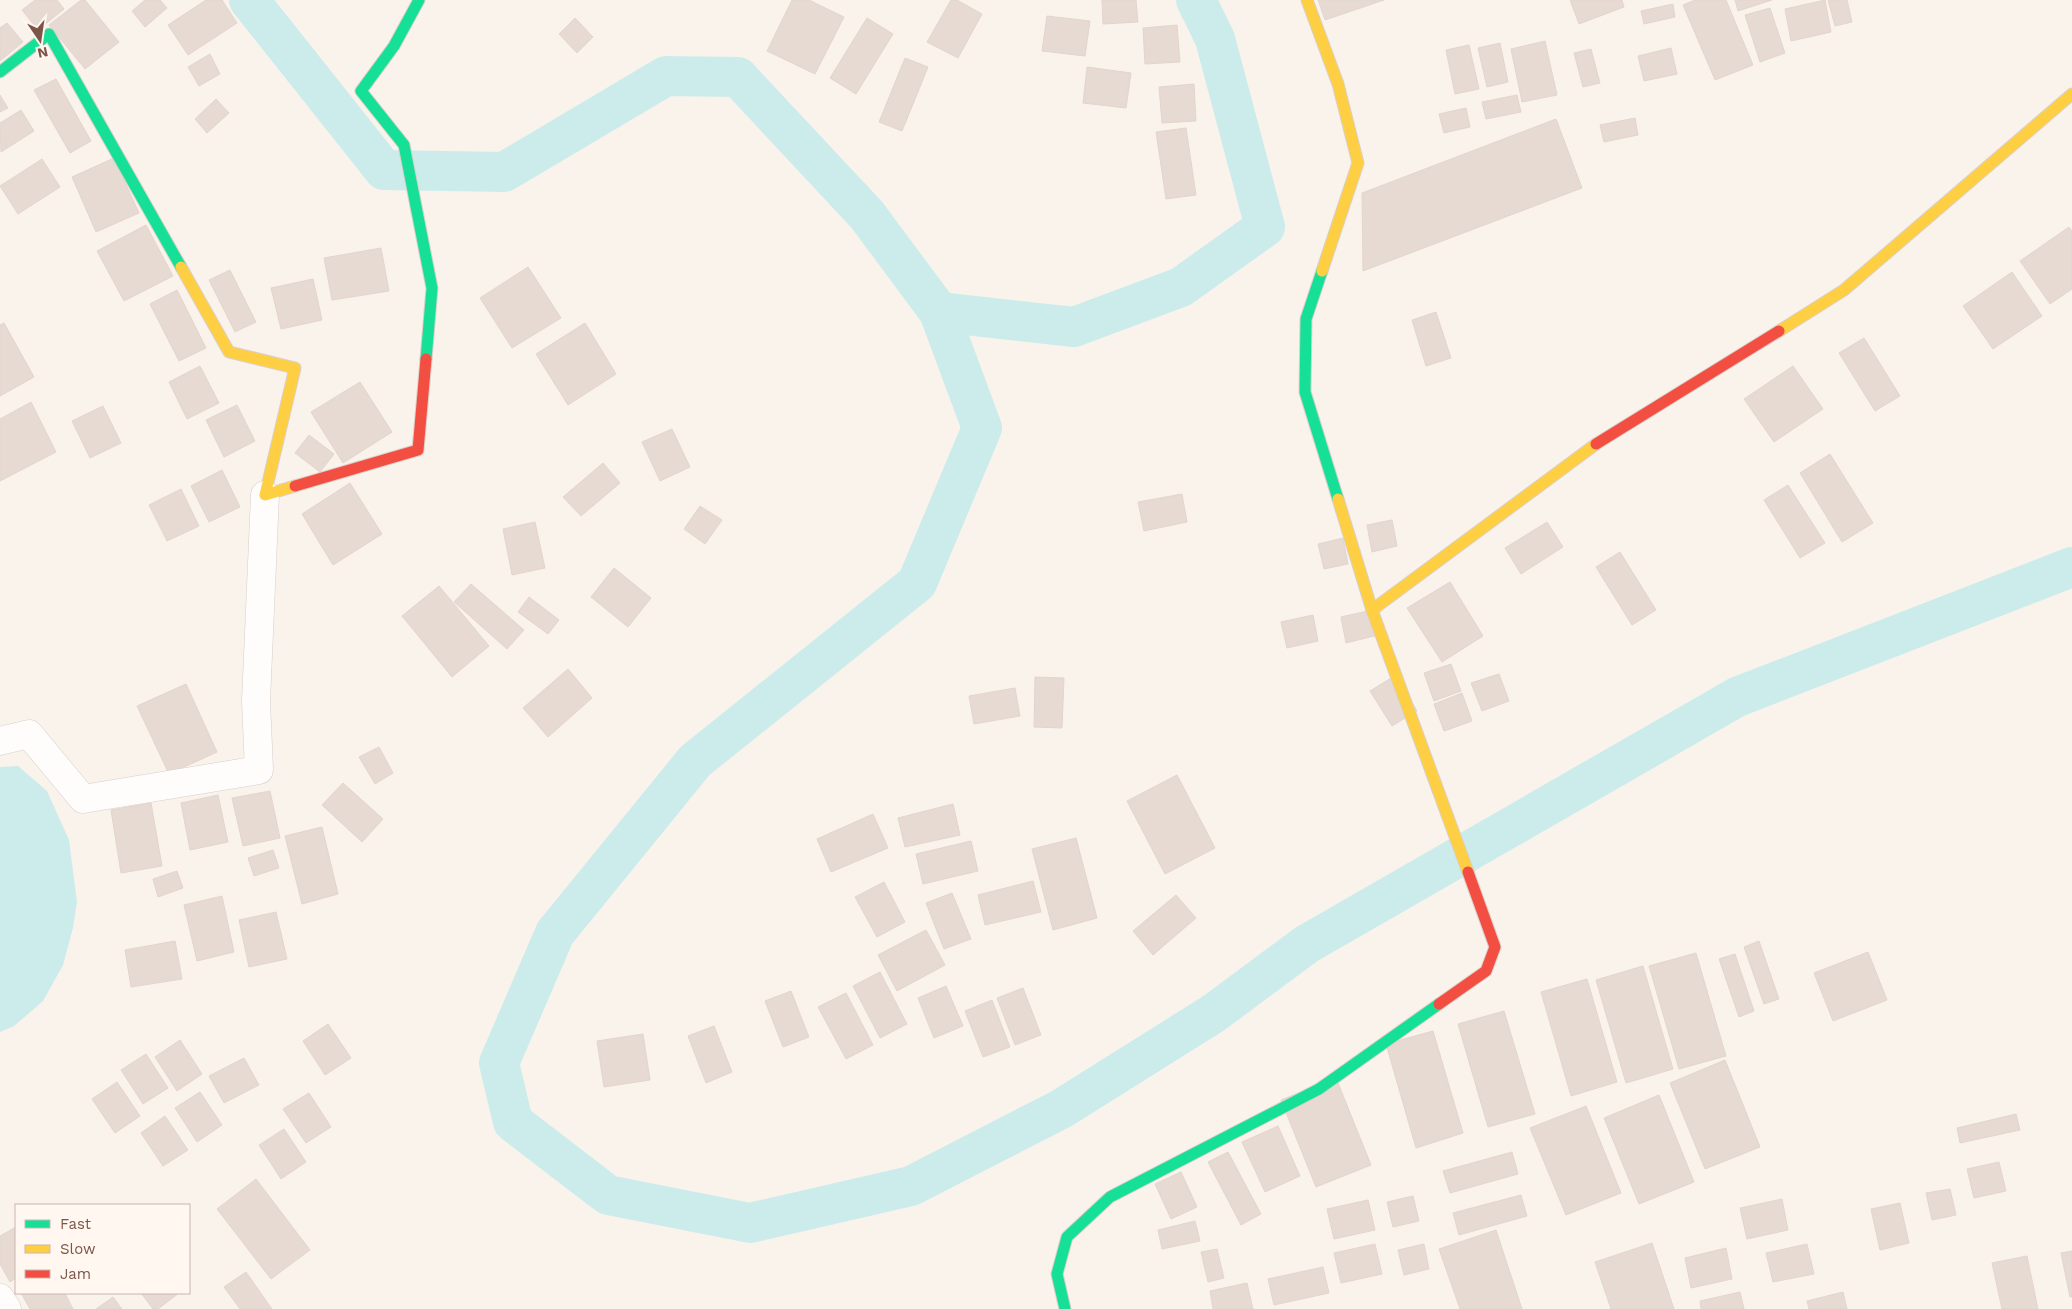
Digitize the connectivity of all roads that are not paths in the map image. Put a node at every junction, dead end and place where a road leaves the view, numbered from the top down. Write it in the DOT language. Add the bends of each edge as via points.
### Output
graph roads {
  1 [pos="419,0"];
  2 [pos="1307,0"];
  3 [pos="0,72"];
  4 [pos="2072,94"];
  5 [pos="265,495"];
  6 [pos="1372,610"];
  7 [pos="0,741"];
  8 [pos="0,1298"];
  9 [pos="7,1309"];
  10 [pos="1065,1309"];
  1 -- 5 [label="street" via="394,46 361,91 404,145 432,288 418,450"];
  2 -- 6 [label="street" via="1338,84 1358,163 1306,319 1305,392"];
  3 -- 5 [label="street" via="49,34 229,352 296,368"];
  4 -- 6 [label="street" via="1844,290 1587,450"];
  5 -- 7 [label="street" via="256,701 259,770 83,799 29,734"];
  6 -- 10 [label="street" via="1496,947 1486,971 1319,1089 1110,1197 1067,1237 1057,1274"];
  8 -- 9 [label="street"];
}
